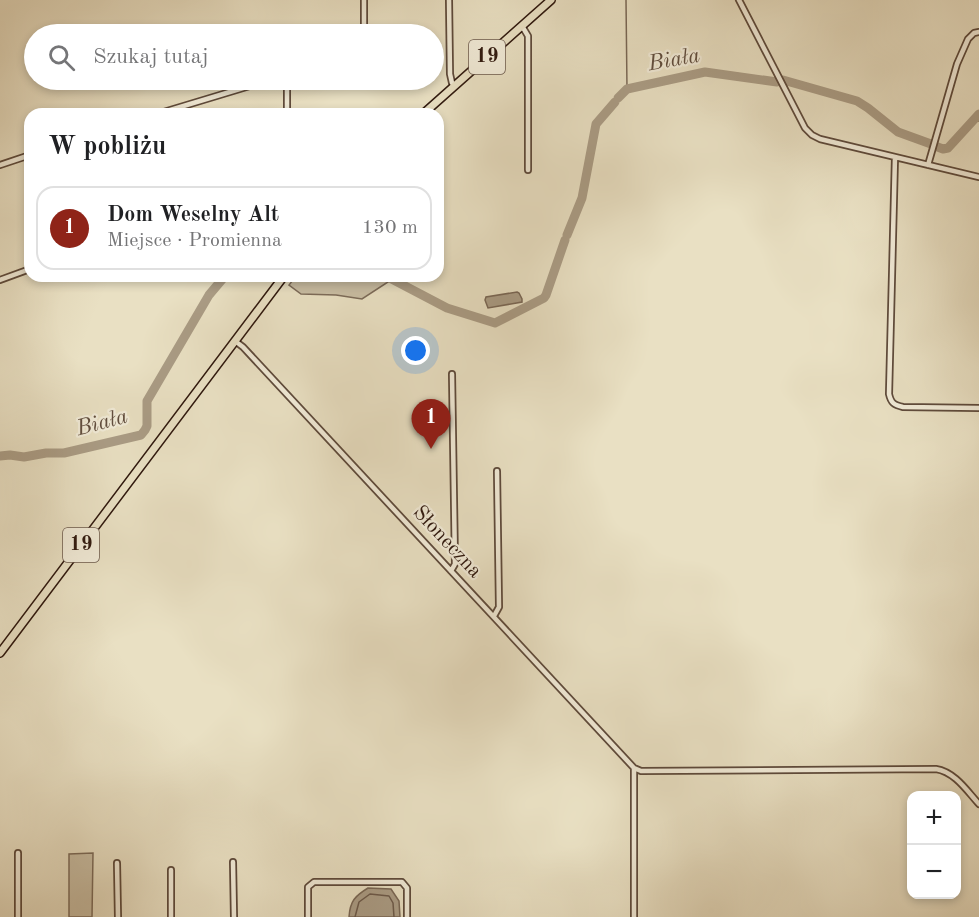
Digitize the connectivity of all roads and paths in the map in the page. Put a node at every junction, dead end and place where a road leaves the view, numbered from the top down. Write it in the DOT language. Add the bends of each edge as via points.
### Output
graph roads {
  1 [pos="364,0"];
  2 [pos="449,0"];
  3 [pos="551,0"];
  4 [pos="739,0"];
  5 [pos="364,24"];
  6 [pos="522,26"];
  7 [pos="979,32"];
  8 [pos="455,86"];
  9 [pos="236,90"];
  10 [pos="287,90"];
  11 [pos="177,108"];
  12 [pos="287,108"];
  13 [pos="430,108"];
  14 [pos="24,157"];
  15 [pos="895,157"];
  16 [pos="0,165"];
  17 [pos="928,165"];
  18 [pos="528,170"];
  19 [pos="979,177"];
  20 [pos="24,271"];
  21 [pos="0,280"];
  22 [pos="280,282"];
  23 [pos="235,342"];
  24 [pos="452,374"];
  25 [pos="979,408"];
  26 [pos="497,471"];
  27 [pos="451,571"];
  28 [pos="494,616"];
  29 [pos="0,653"];
  30 [pos="634,768"];
  31 [pos="979,804"];
  32 [pos="18,853"];
  33 [pos="233,862"];
  34 [pos="117,863"];
  35 [pos="171,870"];
  36 [pos="18,917"];
  37 [pos="118,917"];
  38 [pos="171,917"];
  39 [pos="234,917"];
  40 [pos="308,917"];
  41 [pos="407,917"];
  42 [pos="633,917"];
  1 -- 5 [label="street"];
  2 -- 8 [label="street" via="450,74"];
  3 -- 6 [label="highway, 19"];
  4 -- 15 [label="street" via="805,128 820,139"];
  6 -- 8 [label="highway, 19"];
  6 -- 18 [label="street" via="528,36"];
  7 -- 17 [label="street" via="968,39 957,64"];
  8 -- 13 [label="highway, 19"];
  9 -- 11 [label="street"];
  10 -- 12 [label="street"];
  14 -- 16 [label="street"];
  15 -- 17 [label="street"];
  15 -- 25 [label="street" via="891,401 903,407"];
  17 -- 19 [label="street"];
  20 -- 21 [label="street"];
  22 -- 23 [label="highway, 19"];
  23 -- 27 [label="street, Słoneczna"];
  23 -- 29 [label="highway, 19"];
  24 -- 27 [label="street" via="456,564"];
  26 -- 28 [label="street" via="499,607"];
  27 -- 28 [label="street, Słoneczna"];
  28 -- 30 [label="street, Słoneczna"];
  30 -- 31 [label="street" via="936,769 953,776"];
  30 -- 42 [label="street"];
  32 -- 36 [label="street"];
  33 -- 39 [label="street"];
  34 -- 37 [label="street"];
  35 -- 38 [label="street"];
  40 -- 41 [label="street" via="308,887 314,882 402,882 407,888"];
}
